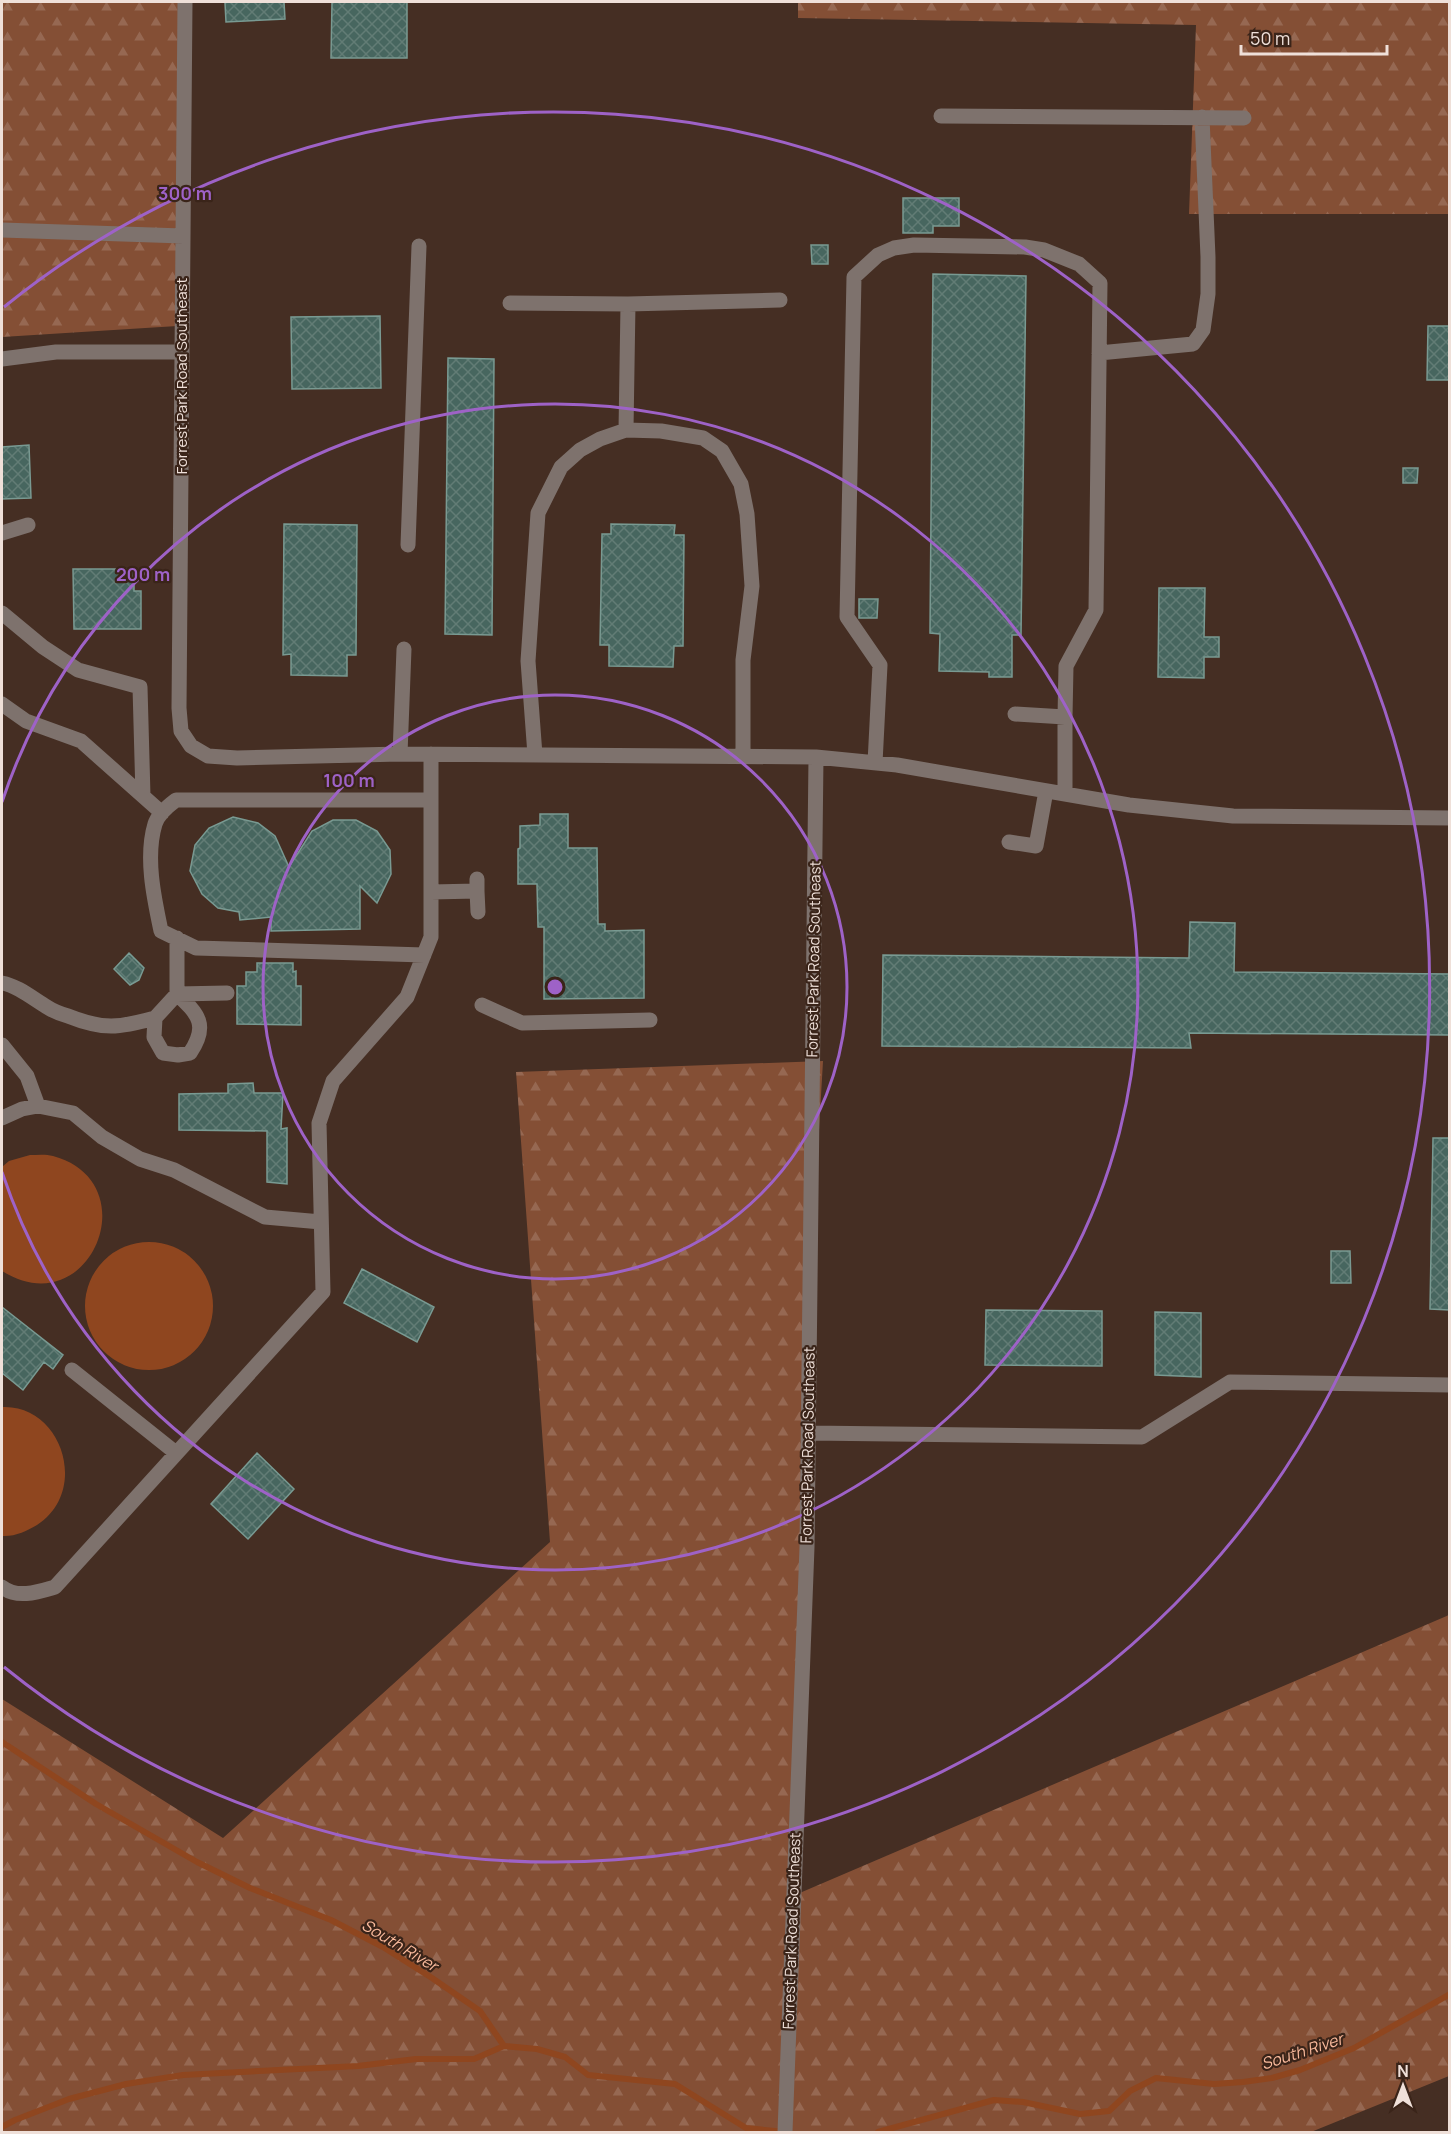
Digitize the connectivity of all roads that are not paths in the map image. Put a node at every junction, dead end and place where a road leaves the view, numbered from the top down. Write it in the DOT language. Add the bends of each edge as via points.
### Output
graph roads {
  1 [pos="185,2"];
  2 [pos="941,116"];
  3 [pos="1202,117"];
  4 [pos="1244,118"];
  5 [pos="2,230"];
  6 [pos="183,236"];
  7 [pos="419,246"];
  8 [pos="780,300"];
  9 [pos="510,303"];
  10 [pos="628,304"];
  11 [pos="182,352"];
  12 [pos="1099,353"];
  13 [pos="2,359"];
  14 [pos="626,430"];
  15 [pos="28,525"];
  16 [pos="2,533"];
  17 [pos="408,545"];
  18 [pos="2,613"];
  19 [pos="404,649"];
  20 [pos="2,704"];
  21 [pos="1015,714"];
  22 [pos="1065,717"];
  23 [pos="400,754"];
  24 [pos="431,754"];
  25 [pos="535,755"];
  26 [pos="743,756"];
  27 [pos="816,757"];
  28 [pos="875,763"];
  29 [pos="1046,791"];
  30 [pos="1065,794"];
  31 [pos="143,796"];
  32 [pos="431,800"];
  33 [pos="162,813"];
  34 [pos="1449,818"];
  35 [pos="1009,842"];
  36 [pos="431,892"];
  37 [pos="478,912"];
  38 [pos="177,938"];
  39 [pos="424,955"];
  40 [pos="2,982"];
  41 [pos="227,993"];
  42 [pos="177,994"];
  43 [pos="482,1005"];
  44 [pos="155,1018"];
  45 [pos="650,1020"];
  46 [pos="2,1045"];
  47 [pos="38,1106"];
  48 [pos="2,1118"];
  49 [pos="321,1222"];
  50 [pos="72,1371"];
  51 [pos="1449,1385"];
  52 [pos="809,1433"];
  53 [pos="176,1453"];
  54 [pos="2,1587"];
  55 [pos="785,2133"];
  1 -- 6 [label="street, Forrest Park Road Southeast"];
  2 -- 3 [label="street"];
  3 -- 4 [label="street"];
  3 -- 12 [label="street" via="1208,257 1203,330 1194,344"];
  5 -- 6 [label="street"];
  6 -- 11 [label="street, Forrest Park Road Southeast"];
  7 -- 17 [label="street"];
  8 -- 10 [label="street"];
  9 -- 10 [label="street"];
  10 -- 14 [label="street"];
  11 -- 13 [label="street" via="56,352"];
  11 -- 23 [label="street, Forrest Park Road Southeast" via="181,731 191,746 208,756"];
  12 -- 22 [label="street" via="1096,610 1066,666"];
  12 -- 28 [label="street" via="1100,283 1079,264 1044,250 1025,246 914,245 878,255 854,277 847,616 880,665"];
  14 -- 25 [label="street" via="580,450 561,467 538,513 528,661"];
  14 -- 26 [label="street" via="703,438 722,451 741,484 752,586 743,660"];
  15 -- 16 [label="street"];
  18 -- 31 [label="street" via="78,670 140,687"];
  19 -- 23 [label="street"];
  20 -- 31 [label="street" via="26,721 81,741"];
  21 -- 22 [label="street"];
  22 -- 30 [label="street"];
  23 -- 24 [label="street"];
  24 -- 25 [label="street"];
  24 -- 32 [label="street"];
  25 -- 26 [label="street"];
  26 -- 27 [label="street"];
  27 -- 28 [label="street"];
  27 -- 52 [label="street, Forrest Park Road Southeast"];
  28 -- 29 [label="street"];
  29 -- 30 [label="street"];
  29 -- 35 [label="street" via="1036,846"];
  30 -- 34 [label="street" via="1233,816"];
  31 -- 33 [label="street"];
  32 -- 33 [label="street" via="176,800"];
  32 -- 36 [label="street"];
  33 -- 38 [label="street" via="152,841 155,903 160,931"];
  36 -- 37 [label="street" via="477,885"];
  36 -- 39 [label="street" via="431,937"];
  38 -- 39 [label="street" via="196,948"];
  38 -- 42 [label="street"];
  39 -- 49 [label="street" via="407,997 333,1081 319,1123"];
  40 -- 44 [label="street" via="51,1010 88,1024 108,1027"];
  41 -- 42 [label="street"];
  42 -- 44 [label="street"];
  42 -- 44 [label="street" via="200,1020 199,1041 190,1053 163,1053 154,1037"];
  43 -- 45 [label="street" via="522,1023"];
  46 -- 47 [label="street" via="27,1076"];
  47 -- 48 [label="street"];
  47 -- 49 [label="street" via="73,1113 102,1137 140,1159 174,1170 266,1218"];
  49 -- 53 [label="street" via="323,1292"];
  50 -- 53 [label="street"];
  51 -- 52 [label="street" via="1230,1382 1142,1437"];
  52 -- 55 [label="street, Forrest Park Road Southeast"];
  53 -- 54 [label="street" via="55,1587 29,1595"];
}
